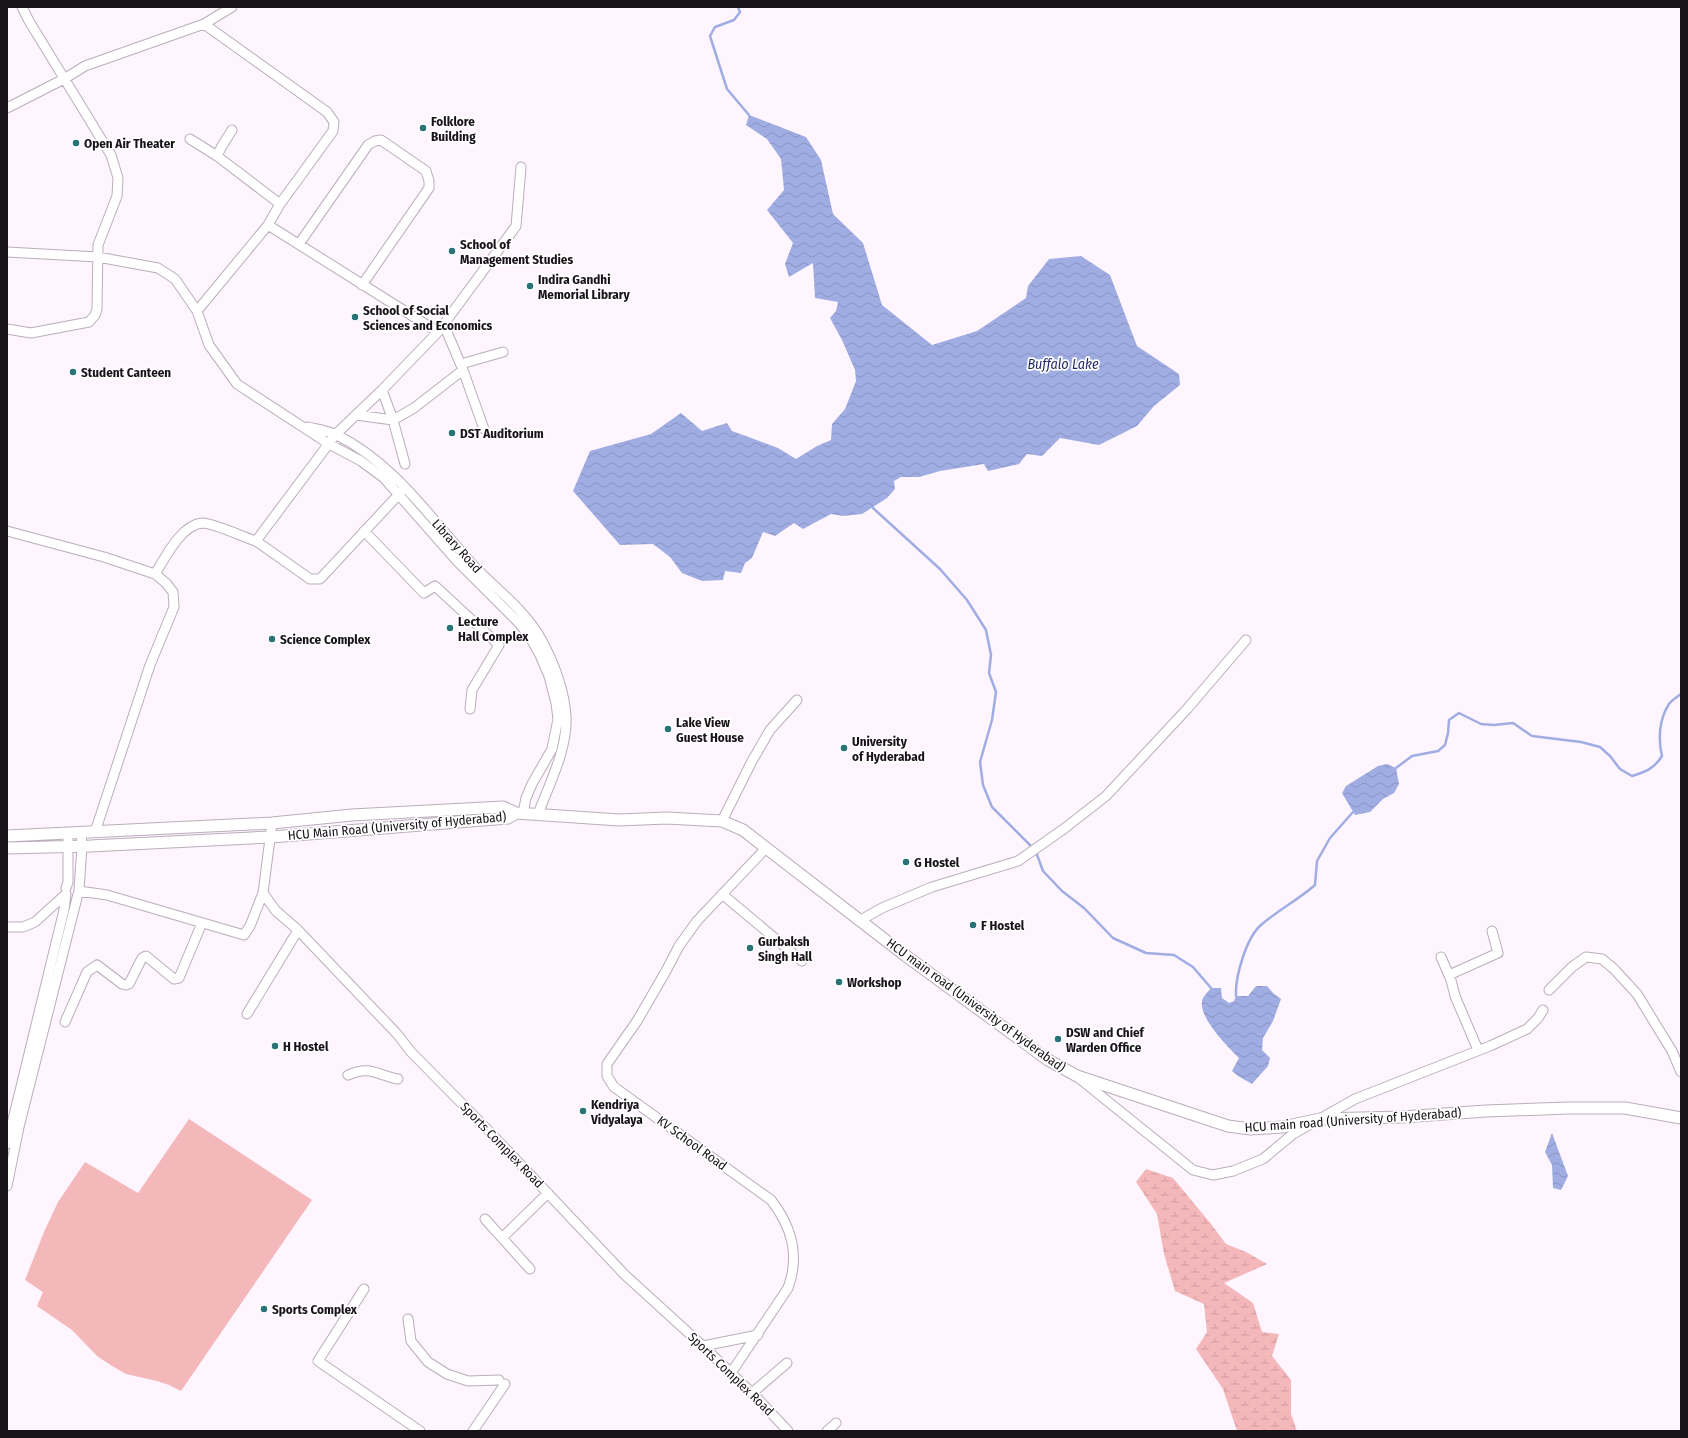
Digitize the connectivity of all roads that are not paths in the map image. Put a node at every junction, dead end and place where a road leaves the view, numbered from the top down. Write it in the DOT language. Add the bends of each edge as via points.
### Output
graph roads {
  1 [pos="22,7"];
  2 [pos="232,7"];
  3 [pos="204,24"];
  4 [pos="64,78"];
  5 [pos="7,108"];
  6 [pos="232,130"];
  7 [pos="190,139"];
  8 [pos="222,146"];
  9 [pos="208,150"];
  10 [pos="217,156"];
  11 [pos="520,167"];
  12 [pos="280,204"];
  13 [pos="268,225"];
  14 [pos="299,244"];
  15 [pos="7,252"];
  16 [pos="98,257"];
  17 [pos="362,285"];
  18 [pos="197,311"];
  19 [pos="7,329"];
  20 [pos="441,329"];
  21 [pos="503,352"];
  22 [pos="462,367"];
  23 [pos="382,390"];
  24 [pos="356,415"];
  25 [pos="393,420"];
  26 [pos="302,426"];
  27 [pos="484,429"];
  28 [pos="336,434"];
  29 [pos="329,444"];
  30 [pos="405,464"];
  31 [pos="406,487"];
  32 [pos="399,494"];
  33 [pos="7,531"];
  34 [pos="364,531"];
  35 [pos="256,541"];
  36 [pos="155,574"];
  37 [pos="1246,640"];
  38 [pos="797,700"];
  39 [pos="470,709"];
  40 [pos="519,813"];
  41 [pos="538,814"];
  42 [pos="722,821"];
  43 [pos="272,823"];
  44 [pos="95,832"];
  45 [pos="68,834"];
  46 [pos="81,834"];
  47 [pos="7,836"];
  48 [pos="271,838"];
  49 [pos="82,846"];
  50 [pos="69,847"];
  51 [pos="7,848"];
  52 [pos="766,848"];
  53 [pos="66,891"];
  54 [pos="79,892"];
  55 [pos="263,893"];
  56 [pos="722,894"];
  57 [pos="859,921"];
  58 [pos="202,923"];
  59 [pos="7,927"];
  60 [pos="298,930"];
  61 [pos="1492,931"];
  62 [pos="1441,957"];
  63 [pos="802,961"];
  64 [pos="1449,975"];
  65 [pos="1549,990"];
  66 [pos="1543,1010"];
  67 [pos="247,1014"];
  68 [pos="65,1022"];
  69 [pos="1478,1050"];
  70 [pos="1681,1072"];
  71 [pos="348,1075"];
  72 [pos="1077,1076"];
  73 [pos="398,1079"];
  74 [pos="1681,1118"];
  75 [pos="1320,1119"];
  76 [pos="15,1126"];
  77 [pos="7,1144"];
  78 [pos="7,1186"];
  79 [pos="548,1193"];
  80 [pos="485,1219"];
  81 [pos="502,1238"];
  82 [pos="530,1269"];
  83 [pos="364,1289"];
  84 [pos="408,1319"];
  85 [pos="758,1335"];
  86 [pos="703,1346"];
  87 [pos="786,1363"];
  88 [pos="731,1373"];
  89 [pos="752,1393"];
  90 [pos="836,1423"];
  91 [pos="420,1431"];
  92 [pos="473,1431"];
  93 [pos="788,1431"];
  94 [pos="826,1431"];
  1 -- 4 [label="street"];
  2 -- 3 [label="street"];
  3 -- 4 [label="street" via="85,66"];
  3 -- 12 [label="street" via="327,112 334,122 333,131"];
  4 -- 5 [label="street"];
  4 -- 16 [label="street" via="111,155 118,178 117,196 98,245"];
  6 -- 8 [label="street"];
  7 -- 9 [label="street"];
  8 -- 9 [label="street"];
  8 -- 10 [label="street"];
  9 -- 10 [label="street"];
  10 -- 12 [label="street"];
  11 -- 20 [label="street" via="516,226"];
  12 -- 13 [label="street"];
  13 -- 14 [label="street"];
  13 -- 18 [label="street"];
  14 -- 17 [label="street"];
  14 -- 17 [label="street" via="368,145 381,140 426,170 429,188"];
  15 -- 16 [label="street"];
  16 -- 18 [label="street" via="158,268 176,280"];
  16 -- 19 [label="street" via="97,309 89,322 31,333"];
  17 -- 20 [label="street"];
  18 -- 26 [label="street" via="209,344 237,384"];
  20 -- 22 [label="street"];
  20 -- 23 [label="street"];
  21 -- 22 [label="street"];
  22 -- 25 [label="street" via="414,408"];
  22 -- 27 [label="street"];
  23 -- 24 [label="street"];
  23 -- 25 [label="street"];
  24 -- 25 [label="street"];
  24 -- 28 [label="street"];
  25 -- 30 [label="street"];
  26 -- 28 [label="street"];
  26 -- 29 [label="street"];
  28 -- 29 [label="street"];
  28 -- 31 [label="street, Library Road" via="386,468"];
  29 -- 32 [label="street" via="373,469"];
  29 -- 35 [label="street"];
  31 -- 32 [label="street"];
  31 -- 41 [label="street, Library Road" via="474,566 522,614 540,638 556,671 566,716 566,735"];
  32 -- 34 [label="street"];
  32 -- 40 [label="street" via="452,556 518,622 530,637 549,676 558,719 552,750"];
  33 -- 36 [label="street" via="104,557"];
  34 -- 35 [label="street" via="320,579 310,579"];
  34 -- 39 [label="street" via="424,592 434,586 499,645 472,690"];
  35 -- 36 [label="street" via="203,523 195,525 181,534"];
  36 -- 44 [label="street" via="173,592 174,607 150,666"];
  37 -- 57 [label="street" via="1187,709 1106,796 1065,828 1018,861 932,886"];
  38 -- 42 [label="street" via="770,730"];
  40 -- 41 [label="street, HCU main road (University of Hyderabad)"];
  40 -- 43 [label="street, HCU Main Road (University of Hyderabad)" via="503,807 408,811"];
  40 -- 48 [label="street, HCU Main Road (University of Hyderabad)" via="508,818"];
  41 -- 42 [label="street, HCU main road (University of Hyderabad)" via="619,820 667,818"];
  42 -- 52 [label="street, HCU main road (University of Hyderabad)" via="743,830"];
  43 -- 44 [label="street, HCU Main Road (University of Hyderabad)"];
  43 -- 48 [label="street"];
  44 -- 46 [label="street, HCU Main Road (University of Hyderabad)"];
  45 -- 46 [label="street, HCU Main Road (University of Hyderabad)"];
  45 -- 47 [label="street, HCU Main Road (University of Hyderabad)"];
  45 -- 50 [label="street"];
  46 -- 49 [label="street"];
  48 -- 49 [label="street, HCU Main Road (University of Hyderabad)"];
  48 -- 55 [label="street"];
  49 -- 50 [label="street, HCU Main Road (University of Hyderabad)"];
  49 -- 54 [label="street"];
  50 -- 51 [label="street, HCU Main Road (University of Hyderabad)"];
  50 -- 53 [label="street"];
  52 -- 56 [label="street, KV School Road"];
  52 -- 57 [label="street, HCU main road (University of Hyderabad)"];
  53 -- 54 [label="street" via="72,897"];
  53 -- 59 [label="street" via="35,922 23,927"];
  53 -- 76 [label="street" via="64,910"];
  54 -- 58 [label="street" via="107,895"];
  54 -- 76 [label="street"];
  55 -- 58 [label="street" via="244,936"];
  55 -- 60 [label="street, Sports Complex Road" via="276,911"];
  56 -- 63 [label="street"];
  56 -- 85 [label="street, KV School Road" via="678,946 637,1021 607,1064 607,1076 614,1087 762,1193 776,1207 791,1237 794,1250 792,1276 782,1299"];
  57 -- 72 [label="street, HCU main road (University of Hyderabad)" via="1048,1060"];
  58 -- 68 [label="street" via="179,978 174,979 146,956 142,958 126,985 97,965 87,972"];
  60 -- 67 [label="street"];
  60 -- 79 [label="street, Sports Complex Road" via="398,1035 411,1052"];
  61 -- 64 [label="street" via="1498,953"];
  62 -- 64 [label="street"];
  64 -- 69 [label="street"];
  65 -- 70 [label="street" via="1586,956 1602,958 1637,994 1672,1051"];
  66 -- 69 [label="street" via="1527,1029"];
  69 -- 75 [label="street" via="1355,1099"];
  71 -- 73 [label="street" via="366,1069"];
  72 -- 75 [label="street, HCU main road (University of Hyderabad)" via="1228,1126 1250,1129 1283,1127"];
  72 -- 75 [label="street" via="1193,1170 1213,1175 1233,1171 1263,1158 1293,1134"];
  74 -- 75 [label="street, HCU main road (University of Hyderabad)" via="1625,1108 1569,1108"];
  76 -- 77 [label="street"];
  76 -- 78 [label="street"];
  79 -- 81 [label="street"];
  79 -- 86 [label="street, Sports Complex Road" via="625,1275"];
  80 -- 81 [label="street"];
  81 -- 82 [label="street"];
  83 -- 91 [label="street" via="318,1360"];
  84 -- 92 [label="street" via="411,1341 428,1362 447,1374 468,1381 502,1382"];
  85 -- 86 [label="street"];
  85 -- 88 [label="street, KV School Road"];
  86 -- 88 [label="street, Sports Complex Road"];
  87 -- 89 [label="street"];
  88 -- 89 [label="street, Sports Complex Road"];
  89 -- 93 [label="street, Sports Complex Road"];
  90 -- 94 [label="street"];
}
